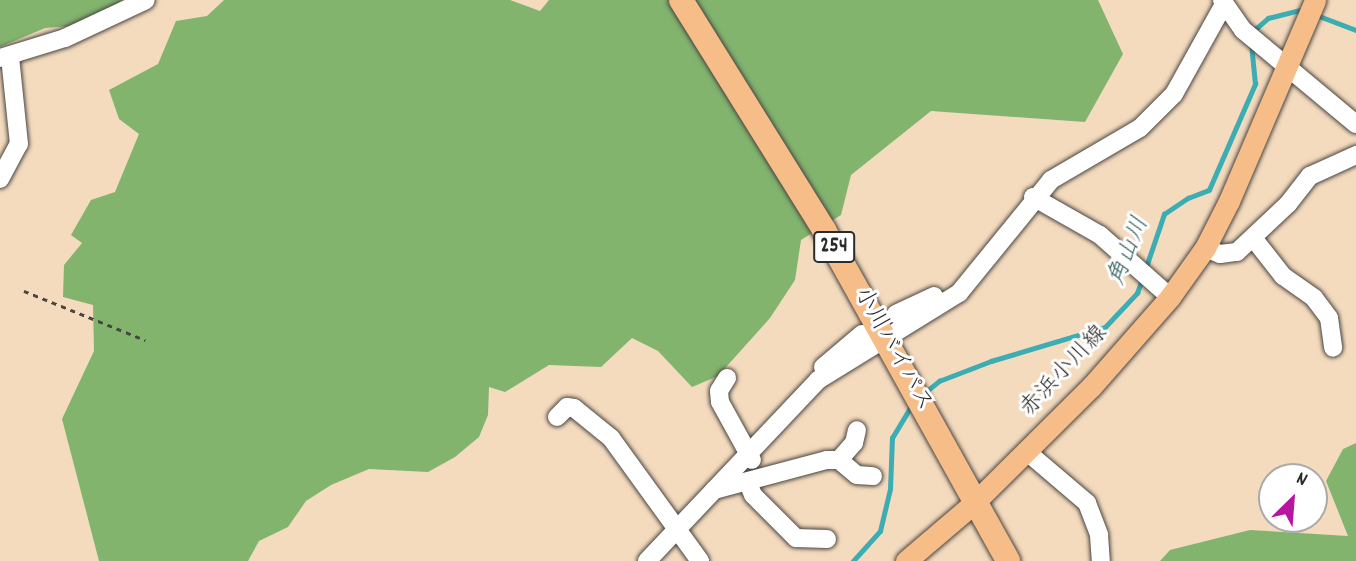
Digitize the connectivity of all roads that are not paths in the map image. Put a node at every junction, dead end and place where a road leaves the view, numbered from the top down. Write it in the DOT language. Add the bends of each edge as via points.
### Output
graph roads {
  1 [pos="146,0"];
  2 [pos="681,0"];
  3 [pos="1314,0"];
  4 [pos="1223,2"];
  5 [pos="5,57"];
  6 [pos="1288,66"];
  7 [pos="1356,124"];
  8 [pos="1356,155"];
  9 [pos="0,179"];
  10 [pos="1033,197"];
  11 [pos="1254,239"];
  12 [pos="1205,248"];
  13 [pos="1170,297"];
  14 [pos="881,328"];
  15 [pos="1333,348"];
  16 [pos="727,379"];
  17 [pos="557,417"];
  18 [pos="857,430"];
  19 [pos="1026,451"];
  20 [pos="748,453"];
  21 [pos="839,460"];
  22 [pos="873,476"];
  23 [pos="755,479"];
  24 [pos="714,490"];
  25 [pos="975,502"];
  26 [pos="678,530"];
  27 [pos="827,539"];
  28 [pos="647,561"];
  29 [pos="700,561"];
  30 [pos="906,561"];
  31 [pos="1008,561"];
  32 [pos="1101,561"];
  1 -- 5 [label="street" via="65,38"];
  2 -- 14 [label="highway, 小川バイパス / 254" via="777,150"];
  3 -- 6 [label="main road, 赤浜小川線"];
  4 -- 6 [label="street" via="1243,30"];
  4 -- 10 [label="street" via="1174,94 1140,128 1070,165"];
  5 -- 9 [label="street" via="19,144"];
  6 -- 7 [label="street"];
  6 -- 12 [label="main road, 赤浜小川線"];
  8 -- 11 [label="street" via="1310,176"];
  10 -- 13 [label="street" via="1073,217"];
  10 -- 14 [label="street" via="959,293"];
  11 -- 12 [label="street" via="1231,255"];
  11 -- 15 [label="street" via="1283,276 1314,298 1329,318"];
  12 -- 13 [label="main road, 赤浜小川線"];
  13 -- 19 [label="main road, 赤浜小川線" via="1091,387"];
  14 -- 20 [label="street" via="818,380"];
  14 -- 25 [label="highway, 小川バイパス / 254"];
  16 -- 20 [label="street" via="719,391 720,402"];
  17 -- 26 [label="street" via="567,407 574,408 611,438"];
  18 -- 21 [label="street" via="854,443"];
  19 -- 25 [label="main road, 赤浜小川線"];
  19 -- 32 [label="street" via="1087,503 1099,535"];
  20 -- 23 [label="street"];
  20 -- 24 [label="street"];
  21 -- 22 [label="street" via="857,475"];
  21 -- 23 [label="street"];
  23 -- 24 [label="street"];
  23 -- 27 [label="street" via="753,495 796,538"];
  24 -- 26 [label="street"];
  25 -- 30 [label="main road, 赤浜小川線"];
  25 -- 31 [label="highway, 小川バイパス / 254"];
  26 -- 28 [label="street"];
  26 -- 29 [label="street"];
}
